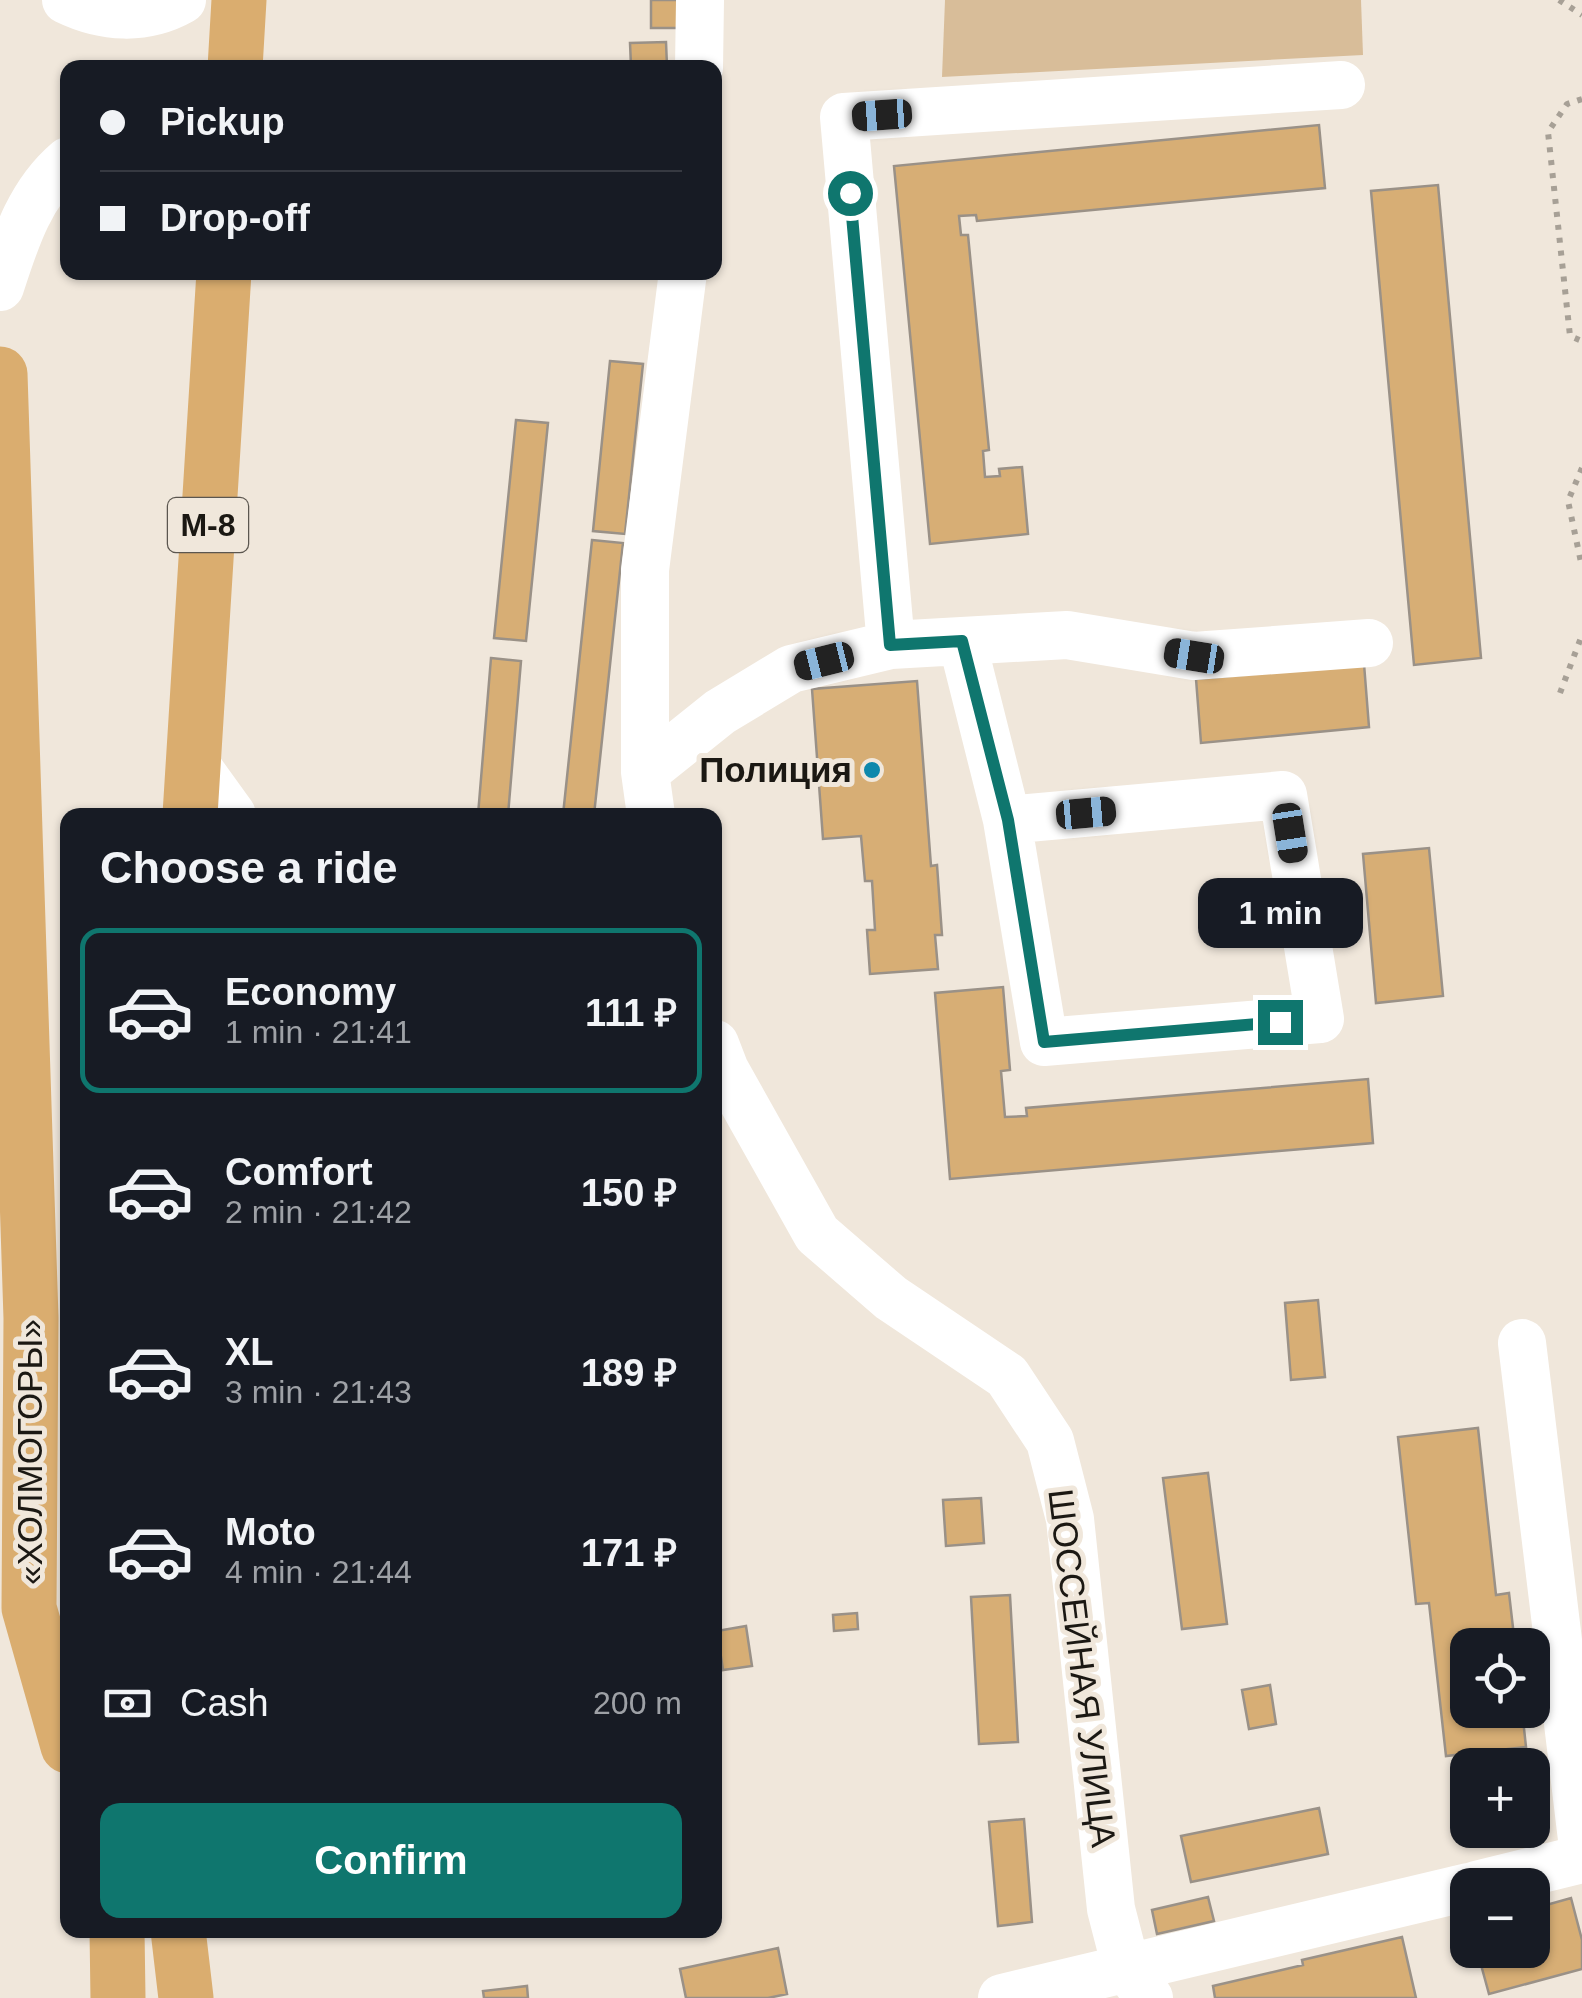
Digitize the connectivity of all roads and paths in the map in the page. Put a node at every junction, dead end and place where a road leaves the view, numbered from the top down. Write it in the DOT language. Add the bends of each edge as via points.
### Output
graph roads {
  1 [pos="66,0"];
  2 [pos="182,0"];
  3 [pos="239,0"];
  4 [pos="700,0"];
  5 [pos="1559,0"];
  6 [pos="1582,15"];
  7 [pos="235,60"];
  8 [pos="699,60"];
  9 [pos="1341,85"];
  10 [pos="1582,98"];
  11 [pos="60,171"];
  12 [pos="222,280"];
  13 [pos="682,280"];
  14 [pos="0,287"];
  15 [pos="1582,342"];
  16 [pos="0,374"];
  17 [pos="1582,468"];
  18 [pos="3,484"];
  19 [pos="1582,568"];
  20 [pos="1582,635"];
  21 [pos="962,641"];
  22 [pos="1369,643"];
  23 [pos="890,645"];
  24 [pos="1560,693"];
  25 [pos="193,761"];
  26 [pos="648,793"];
  27 [pos="190,808"];
  28 [pos="227,808"];
  29 [pos="1008,820"];
  30 [pos="8,888"];
  31 [pos="11,1047"];
  32 [pos="722,1062"];
  33 [pos="1522,1343"];
  34 [pos="60,1718"];
  35 [pos="1582,1840"];
  36 [pos="1582,1859"];
  37 [pos="1545,1868"];
  38 [pos="1450,1892"];
  39 [pos="117,1938"];
  40 [pos="179,1938"];
  41 [pos="1138,1982"];
  42 [pos="118,1998"];
  43 [pos="186,1998"];
  44 [pos="1002,1998"];
  1 -- 2 [label="street" via="120,16"];
  3 -- 7 [label="highway"];
  4 -- 8 [label="street"];
  5 -- 6 [label="path"];
  9 -- 23 [label="street" via="844,117"];
  10 -- 15 [label="path" via="1567,104 1548,132 1570,336"];
  11 -- 14 [label="street" via="21,225"];
  12 -- 25 [label="highway, М-8"];
  13 -- 26 [label="street" via="645,570"];
  16 -- 18 [label="highway, «ХОЛМОГОРЫ»"];
  17 -- 19 [label="path" via="1568,502"];
  18 -- 30 [label="highway, «ХОЛМОГОРЫ»"];
  20 -- 24 [label="path"];
  21 -- 22 [label="street" via="1068,634 1194,656"];
  21 -- 23 [label="street"];
  21 -- 29 [label="street"];
  23 -- 26 [label="street" via="790,669 720,712"];
  25 -- 27 [label="highway, М-8"];
  25 -- 28 [label="street"];
  29 -- 29 [label="street" via="1283,796 1320,1019 1044,1042"];
  30 -- 31 [label="highway, «ХОЛМОГОРЫ»"];
  31 -- 34 [label="highway, «ХОЛМОГОРЫ»" via="31,1318 29,1608"];
  32 -- 41 [label="street, ШОССЕЙНАЯ УЛИЦА" via="817,1234 891,1298 1007,1376 1050,1440 1070,1519 1111,1908"];
  33 -- 35 [label="street"];
  36 -- 37 [label="street"];
  38 -- 41 [label="street"];
  39 -- 42 [label="highway"];
  40 -- 43 [label="highway"];
  41 -- 44 [label="street"];
}
